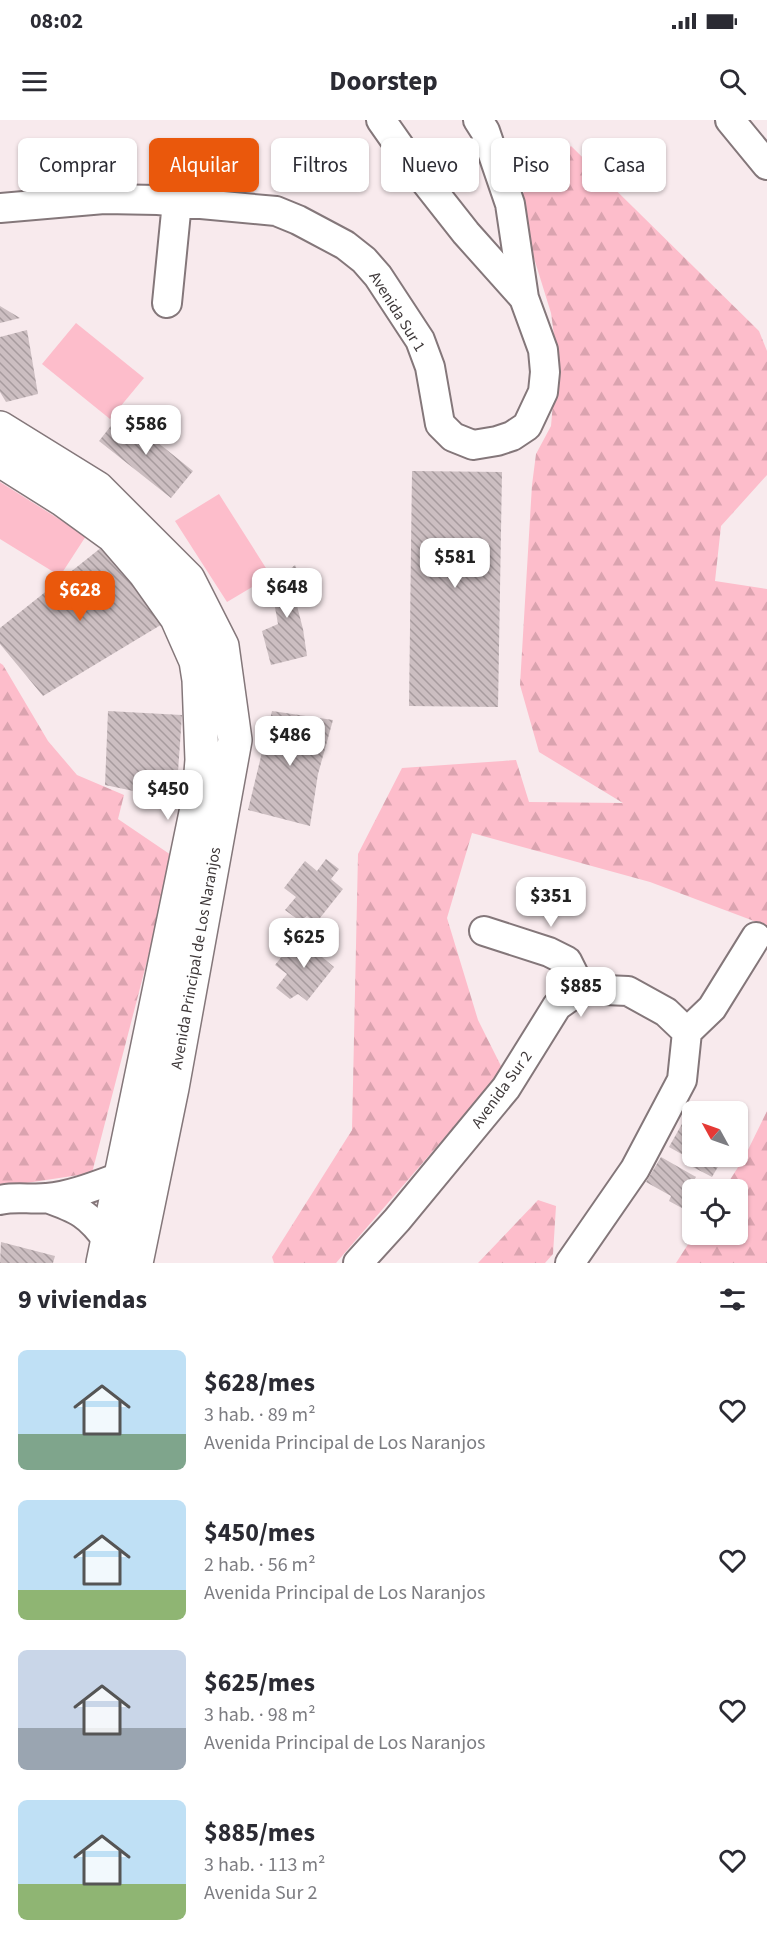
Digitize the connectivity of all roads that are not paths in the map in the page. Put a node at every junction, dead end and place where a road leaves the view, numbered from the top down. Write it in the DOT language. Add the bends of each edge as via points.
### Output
graph roads {
  1 [pos="381,120"];
  2 [pos="478,120"];
  3 [pos="730,120"];
  4 [pos="767,165"];
  5 [pos="177,202"];
  6 [pos="0,208"];
  7 [pos="524,297"];
  8 [pos="167,303"];
  9 [pos="0,429"];
  10 [pos="0,460"];
  11 [pos="484,931"];
  12 [pos="756,937"];
  13 [pos="581,988"];
  14 [pos="687,1032"];
  15 [pos="120,1177"];
  16 [pos="47,1198"];
  17 [pos="0,1200"];
  18 [pos="106,1252"];
  19 [pos="136,1263"];
  20 [pos="358,1263"];
  21 [pos="570,1263"];
  1 -- 7 [label="street, Avenida Sur 1" via="466,233"];
  2 -- 7 [label="street" via="510,204"];
  3 -- 4 [label="street"];
  5 -- 6 [label="street, Avenida Sur 1" via="104,199"];
  5 -- 7 [label="street, Avenida Sur 1" via="276,211 318,229 364,260 420,340 430,367 440,424 453,437 473,445 512,436 527,426 543,392 543,350"];
  5 -- 8 [label="street"];
  9 -- 19 [label="main road, Avenida Principal de Los Naranjos" via="97,488 188,579 222,646 235,740"];
  10 -- 15 [label="main road, Avenida Principal de Los Naranjos" via="113,536 146,573 177,618 196,661 202,745 199,798"];
  11 -- 13 [label="street" via="567,961"];
  12 -- 14 [label="street" via="712,1008"];
  13 -- 14 [label="street" via="628,991 666,1012"];
  13 -- 20 [label="street, Avenida Sur 2" via="557,1006 506,1088"];
  14 -- 21 [label="street" via="682,1080 635,1169"];
  15 -- 16 [label="street"];
  15 -- 18 [label="main road, Avenida Principal de Los Naranjos"];
  16 -- 17 [label="street"];
  16 -- 18 [label="street" via="77,1209 96,1224"];
}
